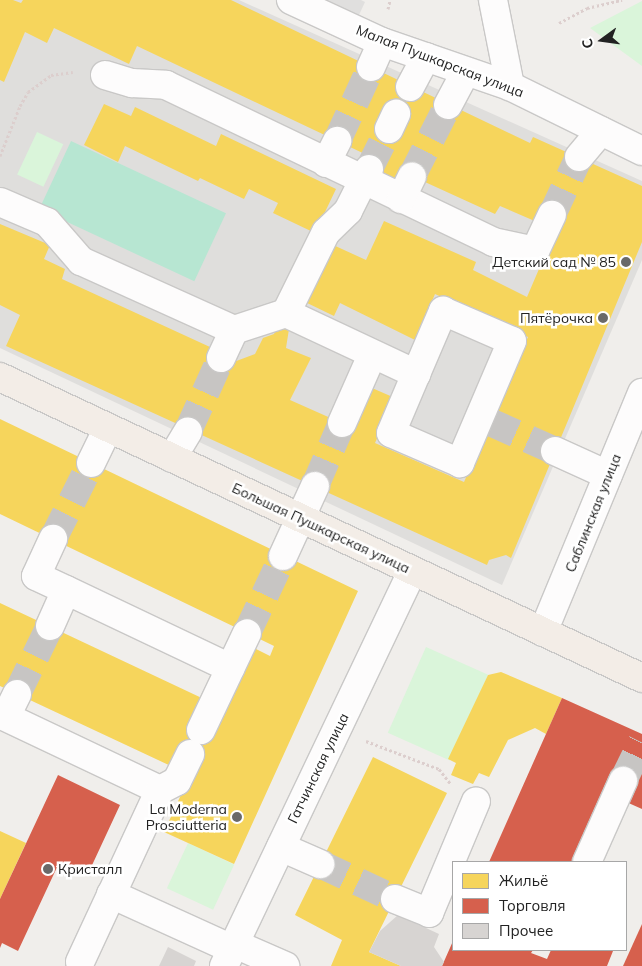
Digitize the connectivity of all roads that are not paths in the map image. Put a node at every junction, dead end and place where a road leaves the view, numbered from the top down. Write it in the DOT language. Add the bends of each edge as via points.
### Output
graph roads {
  1 [pos="290,0"];
  2 [pos="493,0"];
  3 [pos="382,42"];
  4 [pos="426,57"];
  5 [pos="371,67"];
  6 [pos="466,71"];
  7 [pos="105,75"];
  8 [pos="410,86"];
  9 [pos="510,86"];
  10 [pos="448,105"];
  11 [pos="601,131"];
  12 [pos="642,151"];
  13 [pos="579,158"];
  14 [pos="366,175"];
  15 [pos="0,202"];
  16 [pos="552,215"];
  17 [pos="286,313"];
  18 [pos="234,330"];
  19 [pos="372,355"];
  20 [pos="221,358"];
  21 [pos="416,374"];
  22 [pos="0,377"];
  23 [pos="642,393"];
  24 [pos="342,423"];
  25 [pos="108,428"];
  26 [pos="188,431"];
  27 [pos="634,434"];
  28 [pos="555,451"];
  29 [pos="172,458"];
  30 [pos="91,463"];
  31 [pos="608,475"];
  32 [pos="315,486"];
  33 [pos="301,518"];
  34 [pos="53,539"];
  35 [pos="283,556"];
  36 [pos="412,571"];
  37 [pos="66,590"];
  38 [pos="50,626"];
  39 [pos="543,632"];
  40 [pos="247,633"];
  41 [pos="230,668"];
  42 [pos="642,678"];
  43 [pos="8,712"];
  44 [pos="623,781"];
  45 [pos="160,790"];
  46 [pos="476,801"];
  47 [pos="281,847"];
  48 [pos="587,861"];
  49 [pos="320,864"];
  50 [pos="112,894"];
  51 [pos="395,898"];
  52 [pos="230,953"];
  53 [pos="80,962"];
  54 [pos="285,966"];
  1 -- 3 [label="street, Малая Пушкарская улица"];
  2 -- 9 [label="street"];
  3 -- 4 [label="street, Малая Пушкарская улица"];
  3 -- 5 [label="street"];
  4 -- 6 [label="street, Малая Пушкарская улица"];
  4 -- 8 [label="street"];
  6 -- 9 [label="street, Малая Пушкарская улица"];
  6 -- 10 [label="street"];
  7 -- 14 [label="street" via="132,83 166,85 332,152"];
  9 -- 11 [label="street, Малая Пушкарская улица"];
  11 -- 12 [label="street, Малая Пушкарская улица"];
  11 -- 13 [label="street"];
  14 -- 16 [label="street" via="406,188 492,242 535,251"];
  14 -- 17 [label="street" via="348,211 326,232"];
  15 -- 18 [label="street" via="47,222 81,261"];
  17 -- 18 [label="street"];
  17 -- 19 [label="street"];
  18 -- 20 [label="street"];
  19 -- 21 [label="street"];
  19 -- 24 [label="street"];
  21 -- 21 [label="street" via="443,312 512,341 485,420 460,463 391,433"];
  22 -- 25 [label="main road, Большая Пушкарская улица"];
  23 -- 27 [label="street, Саблинская улица"];
  25 -- 29 [label="main road, Большая Пушкарская улица"];
  25 -- 30 [label="street"];
  26 -- 29 [label="street"];
  27 -- 31 [label="street, Саблинская улица"];
  28 -- 31 [label="street"];
  29 -- 33 [label="main road, Большая Пушкарская улица"];
  31 -- 39 [label="street, Саблинская улица"];
  32 -- 33 [label="street"];
  33 -- 35 [label="street"];
  33 -- 36 [label="main road, Большая Пушкарская улица"];
  34 -- 37 [label="street" via="36,576"];
  36 -- 39 [label="main road, Большая Пушкарская улица"];
  36 -- 47 [label="street, Гатчинская улица"];
  37 -- 38 [label="street"];
  37 -- 41 [label="street"];
  39 -- 42 [label="main road, Большая Пушкарская улица"];
  40 -- 41 [label="street"];
  41 -- 45 [label="street" via="177,781"];
  43 -- 45 [label="street"];
  44 -- 48 [label="street"];
  45 -- 50 [label="street"];
  46 -- 51 [label="street" via="429,913"];
  47 -- 49 [label="street"];
  47 -- 52 [label="street, Гатчинская улица"];
  50 -- 52 [label="street"];
  50 -- 53 [label="street"];
  52 -- 54 [label="street"];
}
